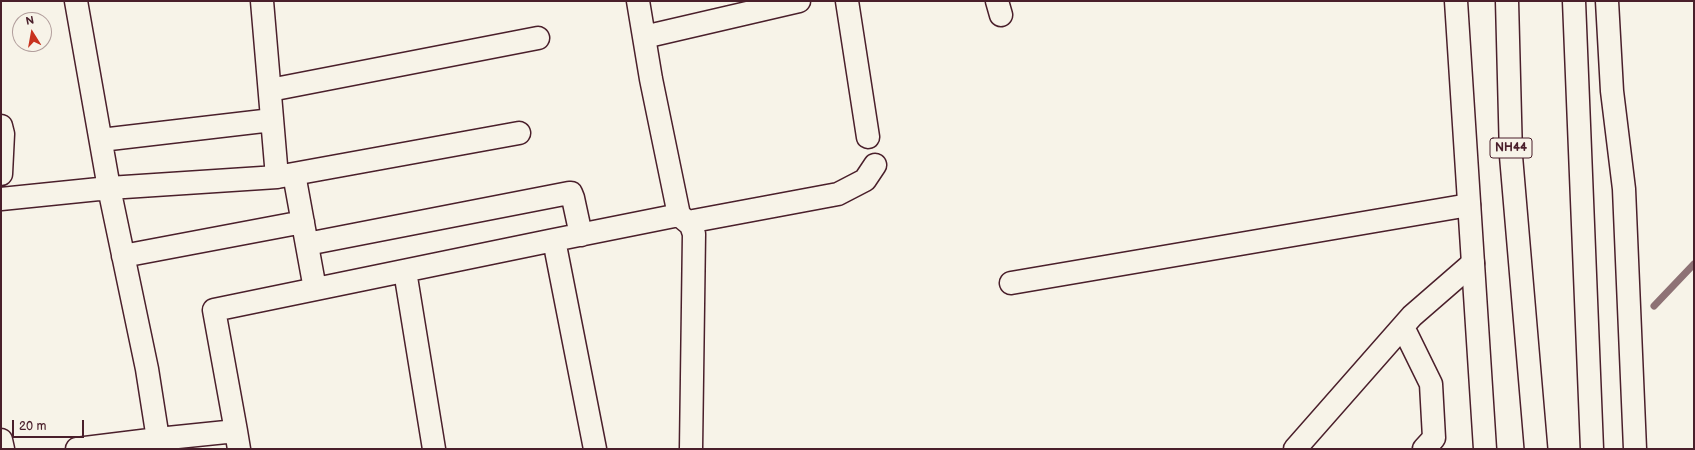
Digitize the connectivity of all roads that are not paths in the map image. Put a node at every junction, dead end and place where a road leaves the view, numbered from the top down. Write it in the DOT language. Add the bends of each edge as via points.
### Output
graph roads {
  1 [pos="76,1"];
  2 [pos="262,1"];
  3 [pos="638,1"];
  4 [pos="799,1"];
  5 [pos="847,1"];
  6 [pos="1456,1"];
  7 [pos="1508,1"];
  8 [pos="1574,1"];
  9 [pos="1607,1"];
  10 [pos="644,37"];
  11 [pos="538,38"];
  12 [pos="270,90"];
  13 [pos="272,120"];
  14 [pos="1,126"];
  15 [pos="519,133"];
  16 [pos="868,137"];
  17 [pos="101,140"];
  18 [pos="875,165"];
  19 [pos="1,174"];
  20 [pos="286,176"];
  21 [pos="109,188"];
  22 [pos="1,199"];
  23 [pos="1469,205"];
  24 [pos="683,218"];
  25 [pos="303,222"];
  26 [pos="581,234"];
  27 [pos="554,240"];
  28 [pos="307,244"];
  29 [pos="123,256"];
  30 [pos="1473,263"];
  31 [pos="405,270"];
  32 [pos="1011,283"];
  33 [pos="315,289"];
  34 [pos="1403,327"];
  35 [pos="158,439"];
  36 [pos="1,440"];
  37 [pos="238,440"];
  38 [pos="1635,443"];
  39 [pos="3,449"];
  40 [pos="79,449"];
  41 [pos="434,449"];
  42 [pos="595,449"];
  43 [pos="692,449"];
  44 [pos="1295,449"];
  45 [pos="1424,449"];
  46 [pos="1485,449"];
  47 [pos="1536,449"];
  48 [pos="1592,449"];
  1 -- 17 [label="main road"];
  2 -- 12 [label="main road"];
  3 -- 10 [label="main road"];
  4 -- 10 [label="main road"];
  5 -- 16 [label="main road"];
  6 -- 23 [label="main road"];
  7 -- 47 [label="main road, NH44" via="1511,156"];
  8 -- 48 [label="main road"];
  9 -- 38 [label="main road" via="1612,91 1624,189"];
  10 -- 24 [label="main road"];
  11 -- 12 [label="main road"];
  12 -- 13 [label="main road"];
  13 -- 17 [label="main road"];
  13 -- 20 [label="main road"];
  14 -- 19 [label="main road"];
  15 -- 20 [label="main road"];
  17 -- 21 [label="main road"];
  18 -- 24 [label="main road" via="865,180 838,194"];
  20 -- 21 [label="main road"];
  20 -- 25 [label="main road"];
  21 -- 22 [label="main road"];
  21 -- 29 [label="main road"];
  23 -- 30 [label="main road"];
  23 -- 32 [label="main road"];
  24 -- 26 [label="main road"];
  24 -- 43 [label="main road" via="693,229 694,234"];
  25 -- 28 [label="main road"];
  25 -- 29 [label="main road"];
  26 -- 27 [label="main road"];
  26 -- 28 [label="main road" via="574,198 569,193"];
  27 -- 31 [label="main road"];
  27 -- 42 [label="main road"];
  28 -- 33 [label="main road"];
  29 -- 35 [label="main road" via="147,369"];
  30 -- 34 [label="main road" via="1412,316"];
  30 -- 46 [label="main road"];
  31 -- 33 [label="main road"];
  31 -- 41 [label="main road"];
  33 -- 37 [label="main road" via="214,310"];
  34 -- 44 [label="main road"];
  34 -- 45 [label="main road" via="1431,384 1434,438"];
  35 -- 37 [label="main road"];
  35 -- 40 [label="main road"];
  36 -- 39 [label="main road"];
}
